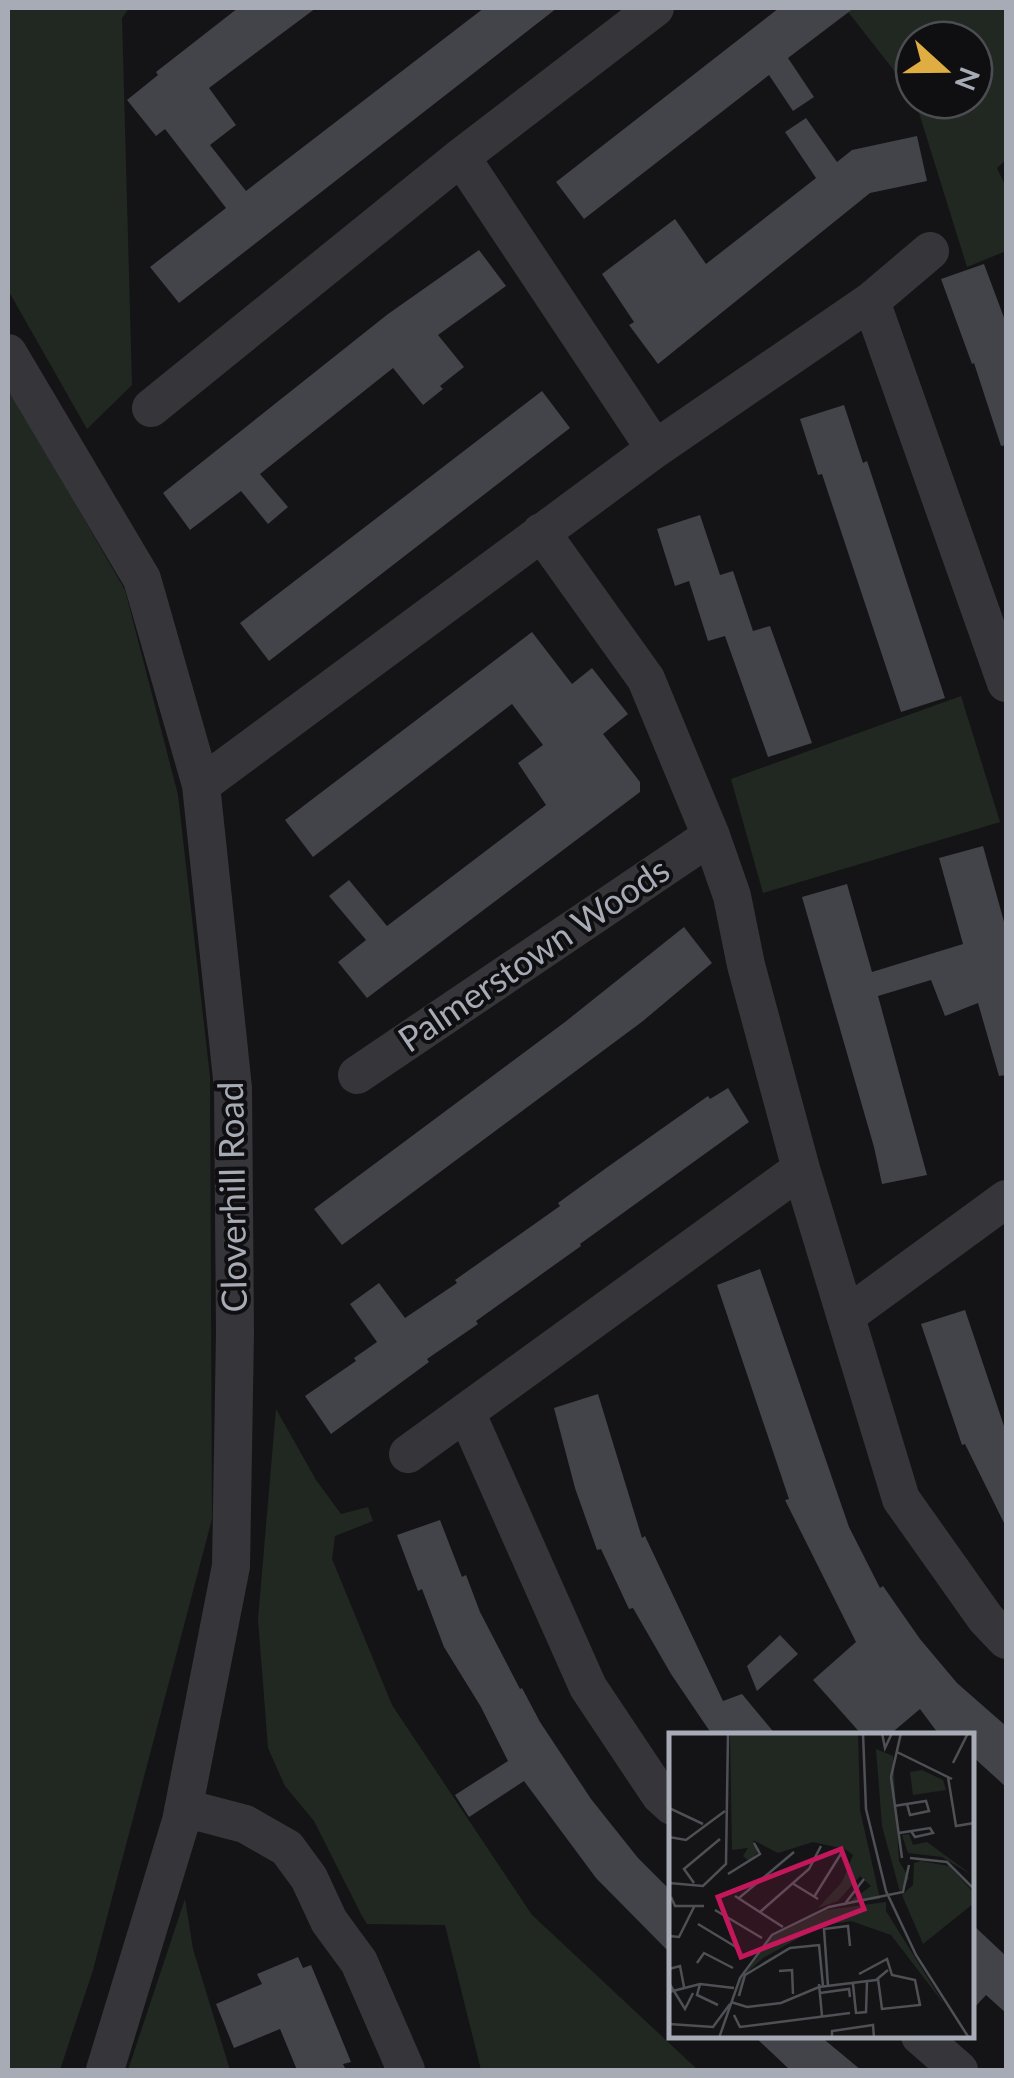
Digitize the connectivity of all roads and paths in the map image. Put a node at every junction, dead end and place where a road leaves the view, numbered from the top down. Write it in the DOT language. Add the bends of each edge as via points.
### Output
graph roads {
  1 [pos="654,8"];
  2 [pos="462,157"];
  3 [pos="930,251"];
  4 [pos="872,301"];
  5 [pos="8,354"];
  6 [pos="151,408"];
  7 [pos="656,449"];
  8 [pos="542,532"];
  9 [pos="1006,683"];
  10 [pos="201,785"];
  11 [pos="712,836"];
  12 [pos="357,1074"];
  13 [pos="801,1169"];
  14 [pos="1006,1199"];
  15 [pos="846,1316"];
  16 [pos="466,1412"];
  17 [pos="408,1454"];
  18 [pos="1006,1640"];
  19 [pos="669,1803"];
  20 [pos="184,1808"];
  21 [pos="922,2038"];
  22 [pos="105,2070"];
  23 [pos="406,2070"];
  24 [pos="959,2070"];
  1 -- 2 [label="street"];
  2 -- 6 [label="street"];
  2 -- 7 [label="street"];
  3 -- 4 [label="street"];
  4 -- 7 [label="street"];
  4 -- 9 [label="street"];
  5 -- 10 [label="street, Cloverhill Road" via="142,579"];
  7 -- 8 [label="street"];
  8 -- 10 [label="street"];
  8 -- 11 [label="street, Palmerstown Woods" via="646,680"];
  10 -- 20 [label="street, Cloverhill Road" via="233,1088 235,1333 231,1566"];
  11 -- 12 [label="street, Palmerstown Woods"];
  11 -- 13 [label="street, Palmerstown Woods"];
  13 -- 15 [label="street, Palmerstown Woods"];
  13 -- 16 [label="street"];
  14 -- 15 [label="street"];
  15 -- 18 [label="street, Palmerstown Woods" via="901,1499"];
  16 -- 17 [label="street"];
  16 -- 19 [label="street" via="588,1687"];
  20 -- 22 [label="street, Cloverhill Road"];
  20 -- 23 [label="street" via="245,1824 287,1848 359,1962"];
  21 -- 24 [label="street"];
}
